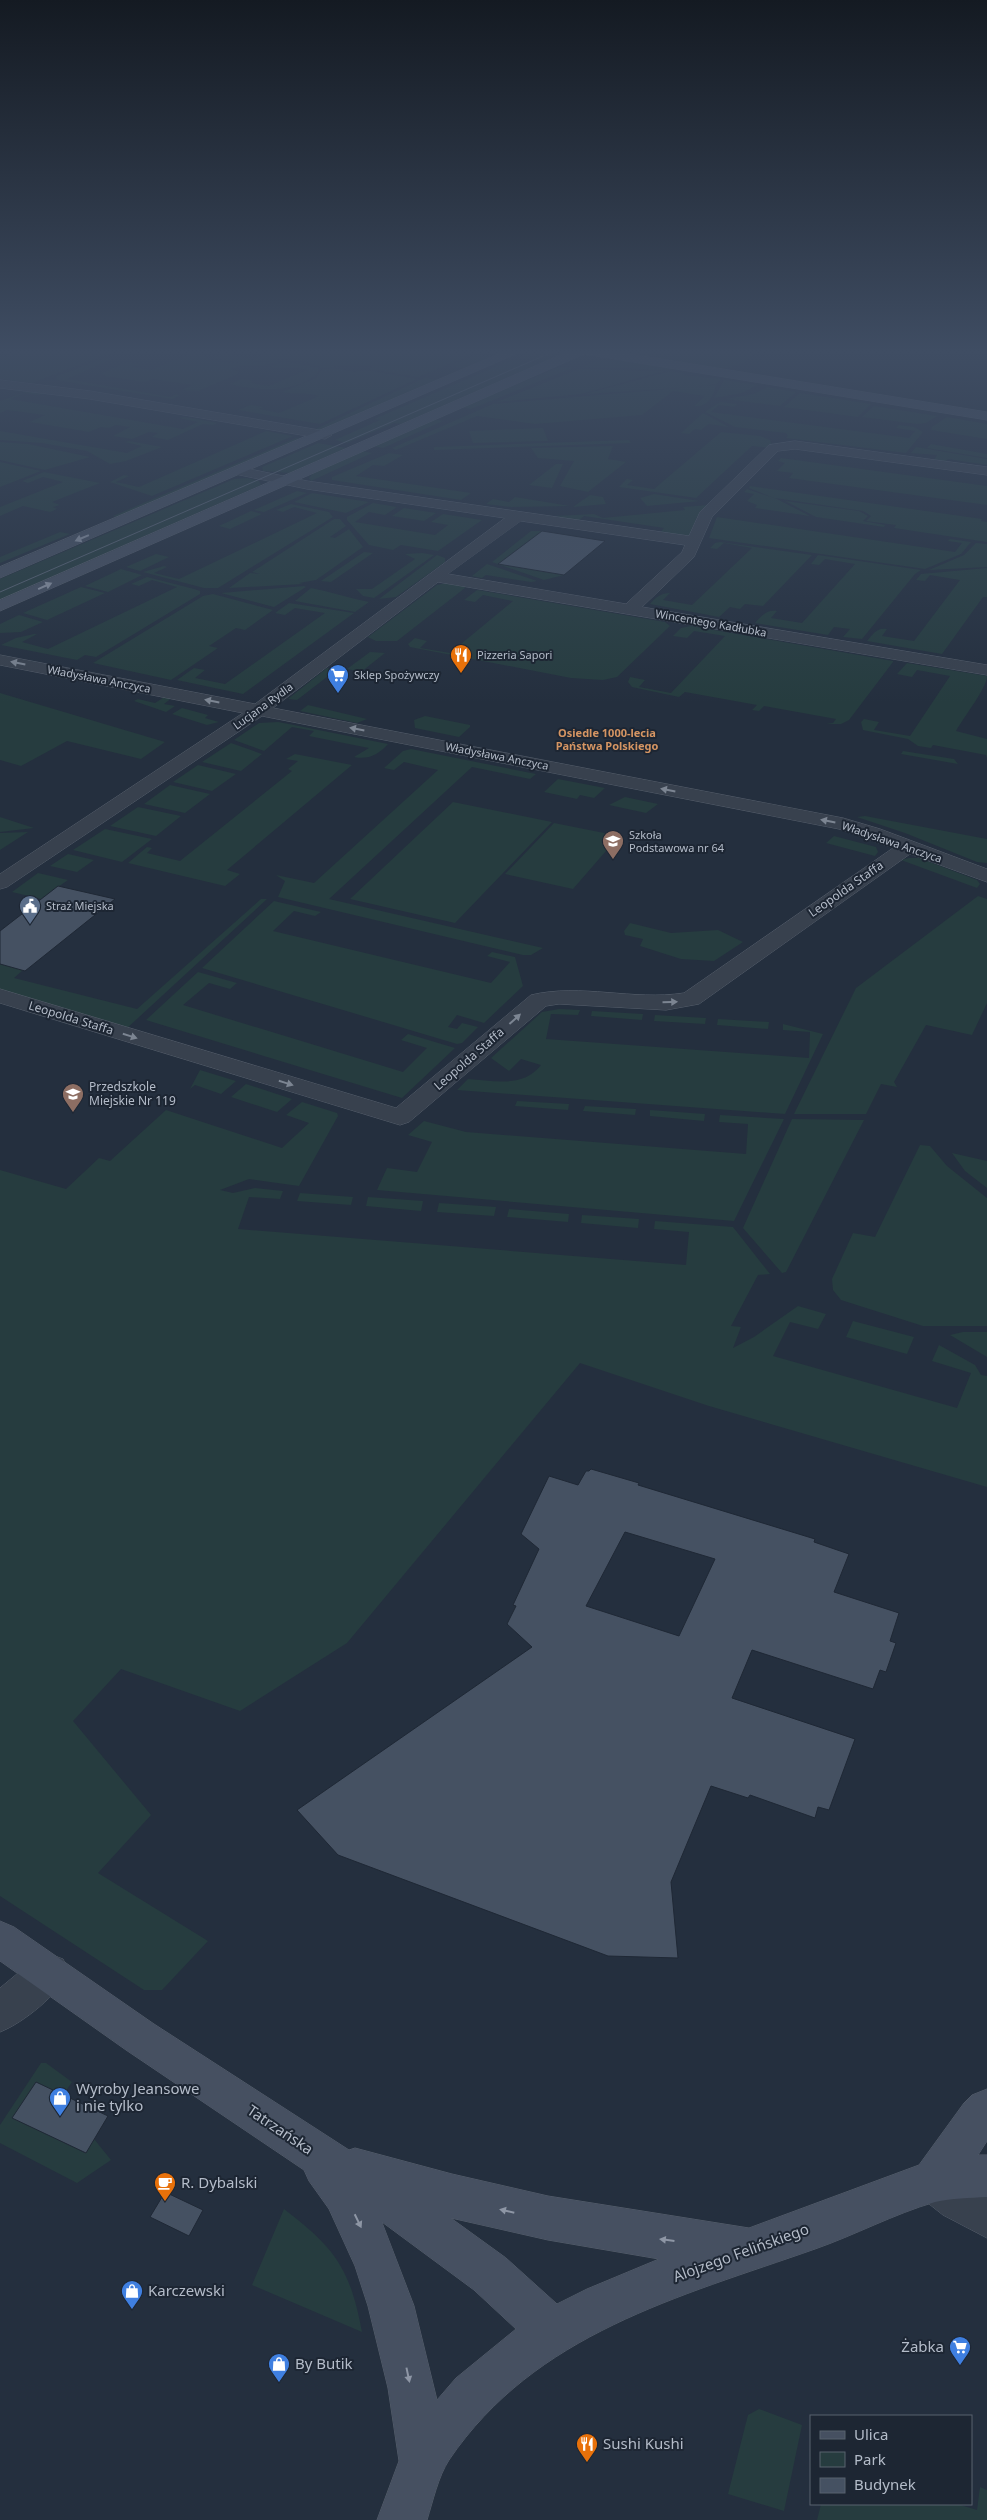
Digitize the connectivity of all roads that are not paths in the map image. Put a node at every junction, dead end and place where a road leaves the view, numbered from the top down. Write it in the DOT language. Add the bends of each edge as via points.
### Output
graph roads {
  1 [pos="248,468"];
  2 [pos="314,468"];
  3 [pos="755,468"];
  4 [pos="962,468"];
  5 [pos="240,471"];
  6 [pos="987,471"];
  7 [pos="283,481"];
  8 [pos="518,516"];
  9 [pos="692,541"];
  10 [pos="0,573"];
  11 [pos="435,576"];
  12 [pos="0,606"];
  13 [pos="630,609"];
  14 [pos="0,660"];
  15 [pos="987,670"];
  16 [pos="260,710"];
  17 [pos="907,847"];
  18 [pos="987,876"];
  19 [pos="0,883"];
  20 [pos="0,996"];
  21 [pos="0,1939"];
  22 [pos="49,1972"];
  23 [pos="0,2013"];
  24 [pos="987,2109"];
  25 [pos="312,2152"];
  26 [pos="987,2176"];
  27 [pos="934,2182"];
  28 [pos="987,2216"];
  29 [pos="750,2249"];
  30 [pos="552,2331"];
  31 [pos="424,2461"];
  32 [pos="402,2520"];
  1 -- 5 [label="main road"];
  2 -- 7 [label="main road"];
  3 -- 13 [label="street" via="705,515 690,554"];
  4 -- 6 [label="street"];
  5 -- 7 [label="street"];
  5 -- 10 [label="main road, one-way"];
  7 -- 8 [label="street"];
  12 -- 7 [label="main road, one-way"];
  8 -- 9 [label="street"];
  8 -- 11 [label="street, Lucjana Rydla"];
  11 -- 13 [label="street, Wincentego Kadłubka"];
  11 -- 16 [label="street, Lucjana Rydla"];
  13 -- 15 [label="street, Wincentego Kadłubka"];
  16 -- 14 [label="street, Władysława Anczyca, one-way"];
  17 -- 16 [label="street, Władysława Anczyca, one-way" via="843,824"];
  16 -- 19 [label="street, Lucjana Rydla"];
  17 -- 18 [label="street, Władysława Anczyca"];
  20 -- 17 [label="street, Leopolda Staffa, one-way" via="400,1118 539,1000 559,997 666,1003 691,999"];
  21 -- 22 [label="main road, Tatrzańska"];
  22 -- 23 [label="street"];
  22 -- 25 [label="main road, Tatrzańska"];
  24 -- 27 [label="main road, Alojzego Felińskiego" via="971,2126 948,2167"];
  29 -- 25 [label="main road, one-way" via="648,2238 510,2212 350,2168"];
  25 -- 30 [label="main road, Tatrzańska" via="471,2258"];
  25 -- 31 [label="main road, one-way" via="346,2197 376,2262 403,2354"];
  26 -- 27 [label="main road, Alojzego Felińskiego" via="955,2177"];
  27 -- 28 [label="street"];
  27 -- 29 [label="main road, Alojzego Felińskiego"];
  29 -- 30 [label="main road, Alojzego Felińskiego" via="653,2284"];
  30 -- 31 [label="main road, Alojzego Felińskiego" via="473,2395 432,2444"];
  31 -- 32 [label="main road, Alojzego Felińskiego"];
}
